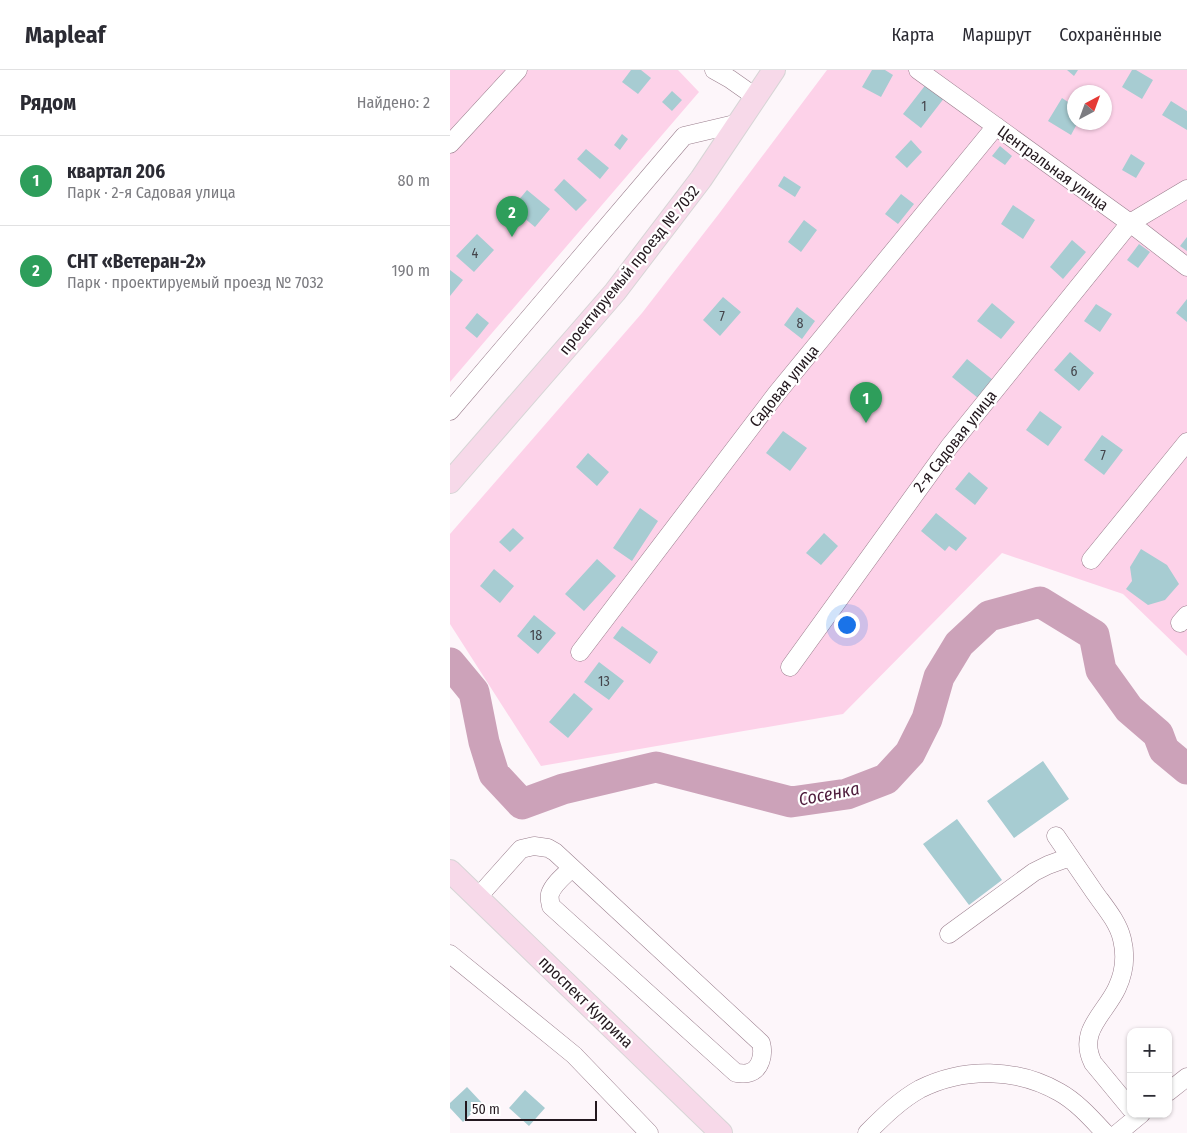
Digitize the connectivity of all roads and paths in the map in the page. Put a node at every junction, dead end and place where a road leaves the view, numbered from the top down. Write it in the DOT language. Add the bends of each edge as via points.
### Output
graph roads {
  1 [pos="518,70"];
  2 [pos="714,70"];
  3 [pos="774,70"];
  4 [pos="918,70"];
  5 [pos="757,98"];
  6 [pos="739,123"];
  7 [pos="996,126"];
  8 [pos="450,144"];
  9 [pos="1187,189"];
  10 [pos="1130,223"];
  11 [pos="1187,267"];
  12 [pos="450,412"];
  13 [pos="1187,442"];
  14 [pos="450,482"];
  15 [pos="1091,560"];
  16 [pos="580,652"];
  17 [pos="790,667"];
  18 [pos="1056,836"];
  19 [pos="1070,857"];
  20 [pos="572,868"];
  21 [pos="450,871"];
  22 [pos="478,897"];
  23 [pos="949,934"];
  24 [pos="450,954"];
  25 [pos="1187,1077"];
  26 [pos="1172,1089"];
  27 [pos="1127,1103"];
  28 [pos="1132,1118"];
  29 [pos="649,1133"];
  30 [pos="722,1133"];
  31 [pos="867,1133"];
  32 [pos="1105,1133"];
  33 [pos="1118,1133"];
  1 -- 8 [label="street"];
  2 -- 5 [label="street"];
  3 -- 5 [label="main road, проектируемый проезд № 7032"];
  4 -- 7 [label="street, Центральная улица"];
  5 -- 6 [label="main road, проектируемый проезд № 7032"];
  6 -- 12 [label="street" via="684,136"];
  6 -- 14 [label="main road, проектируемый проезд № 7032" via="615,292"];
  7 -- 10 [label="street, Центральная улица"];
  7 -- 16 [label="street, Садовая улица" via="777,393"];
  9 -- 10 [label="street"];
  10 -- 11 [label="street, Центральная улица"];
  10 -- 17 [label="street, 2-я Садовая улица" via="949,447"];
  13 -- 15 [label="street"];
  18 -- 19 [label="street"];
  19 -- 23 [label="street" via="1034,872"];
  19 -- 27 [label="street" via="1109,912 1122,938 1124,964 1121,977 1092,1028 1088,1043 1093,1063"];
  20 -- 20 [label="street" via="761,1043 762,1058 753,1071 736,1073 551,906 550,893"];
  20 -- 22 [label="street" via="548,848 534,846 521,849"];
  21 -- 22 [label="main road, проспект Куприна"];
  22 -- 30 [label="main road, проспект Куприна"];
  24 -- 29 [label="street" via="574,1055"];
  25 -- 26 [label="street"];
  28 -- 33 [label="street"];
  31 -- 32 [label="street" via="890,1110 918,1090 940,1080 960,1075 1001,1073 1037,1082 1060,1093 1074,1102"];
}
